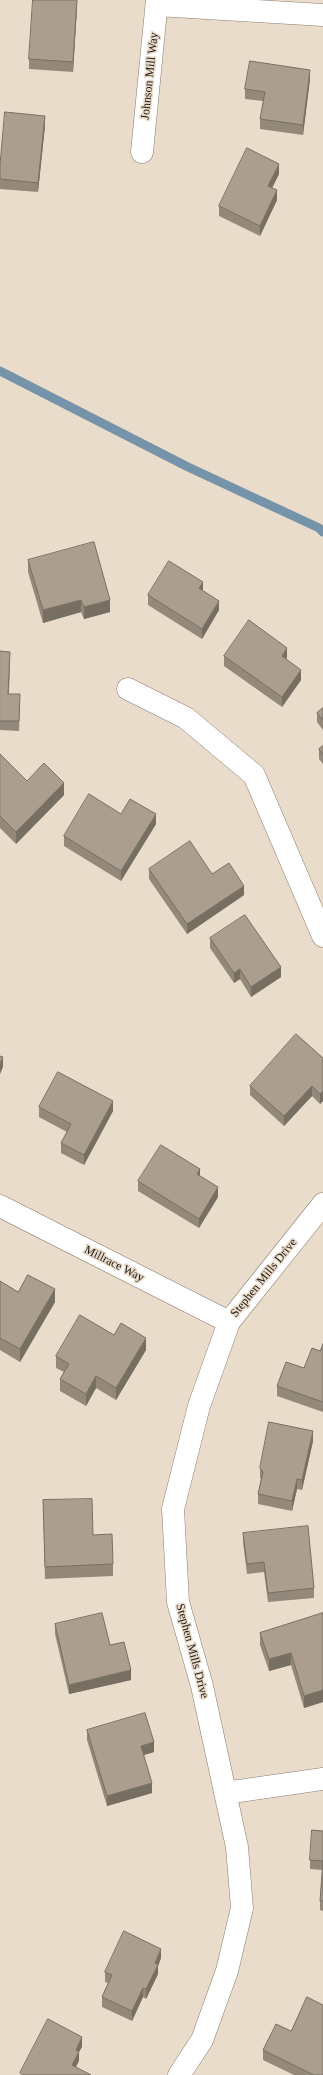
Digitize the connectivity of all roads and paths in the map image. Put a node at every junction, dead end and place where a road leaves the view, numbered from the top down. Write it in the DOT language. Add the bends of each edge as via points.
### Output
graph roads {
  1 [pos="157,2"];
  2 [pos="323,15"];
  3 [pos="142,152"];
  4 [pos="128,689"];
  5 [pos="323,936"];
  6 [pos="323,1204"];
  7 [pos="0,1206"];
  8 [pos="229,1322"];
  9 [pos="323,1779"];
  10 [pos="225,1793"];
  11 [pos="179,2075"];
  1 -- 2 [label="street"];
  1 -- 3 [label="street, Johnson Mill Way"];
  4 -- 5 [label="street" via="186,718 254,775"];
  6 -- 8 [label="street, Stephen Mills Drive"];
  7 -- 8 [label="street, Millrace Way"];
  8 -- 10 [label="street, Stephen Mills Drive" via="199,1406 173,1509 178,1602 202,1686"];
  9 -- 10 [label="street"];
  10 -- 11 [label="street, Stephen Mills Drive" via="237,1847 242,1908 227,1971 202,2040"];
}
